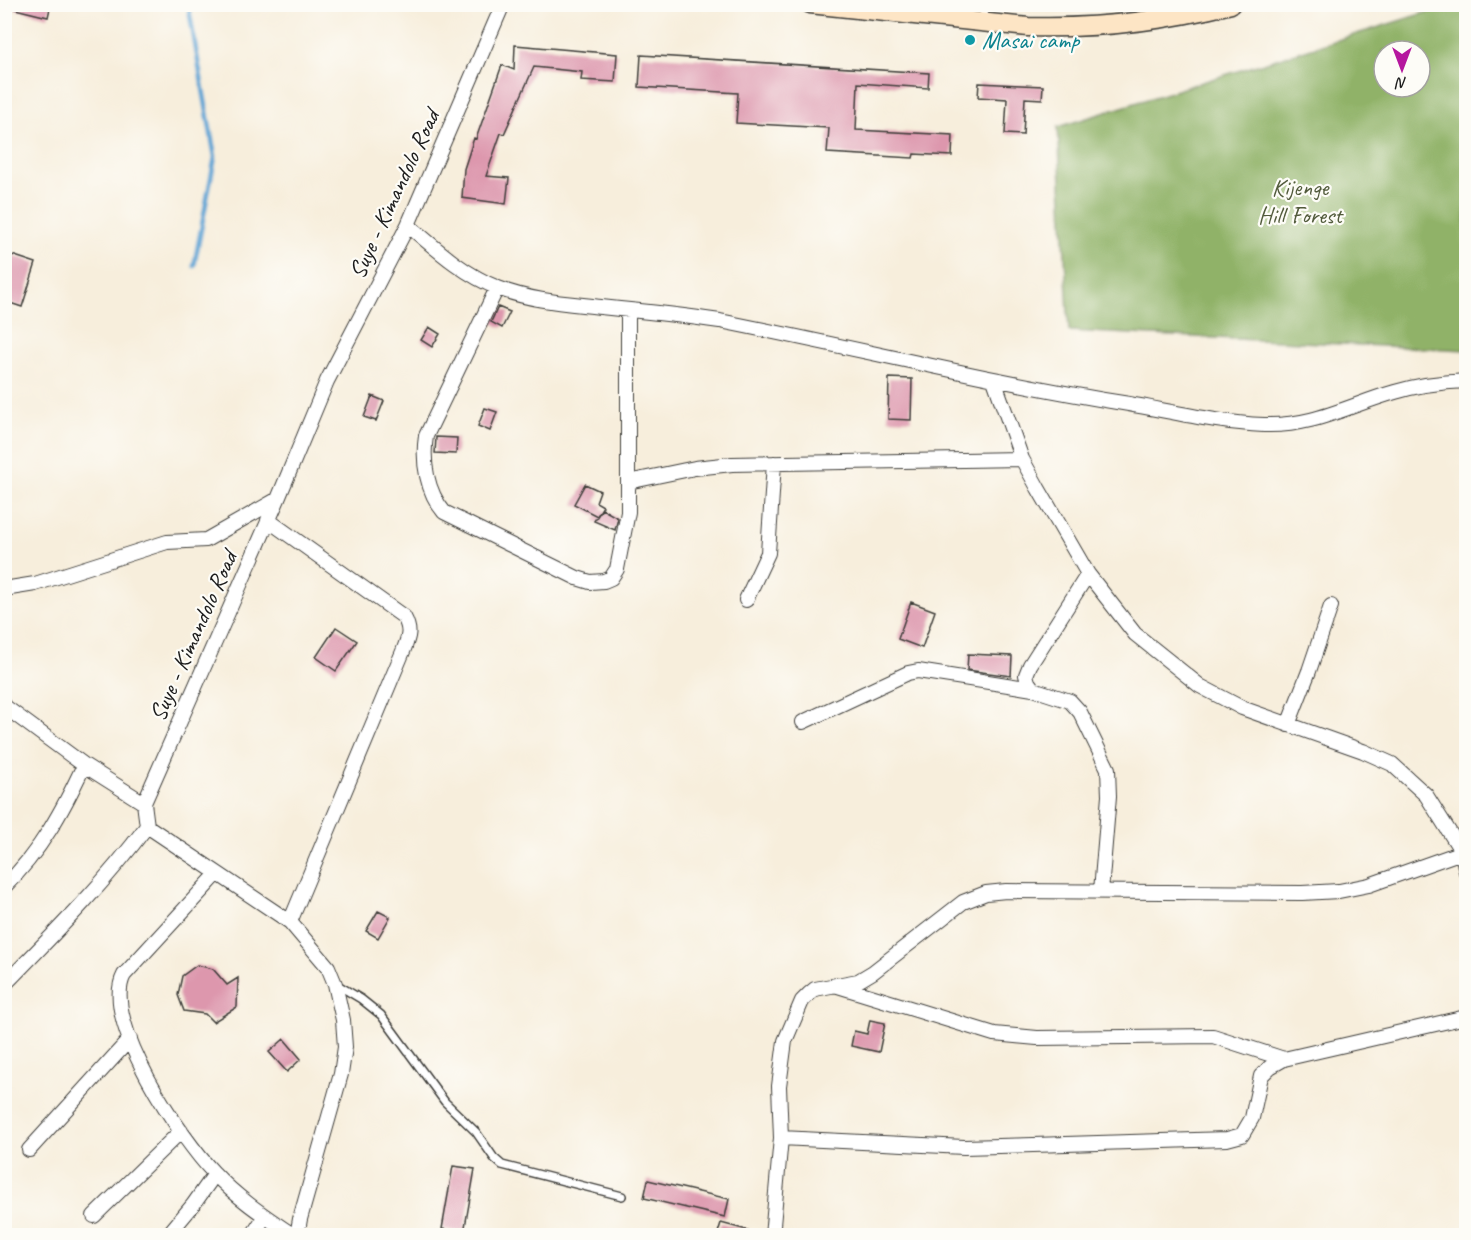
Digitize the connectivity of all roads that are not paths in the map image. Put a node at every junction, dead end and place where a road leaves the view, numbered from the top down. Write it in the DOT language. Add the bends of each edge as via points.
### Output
graph roads {
  1 [pos="503,4"];
  2 [pos="810,4"];
  3 [pos="980,4"];
  4 [pos="1230,5"];
  5 [pos="988,22"];
  6 [pos="408,225"];
  7 [pos="497,288"];
  8 [pos="628,310"];
  9 [pos="994,380"];
  10 [pos="1467,381"];
  11 [pos="1022,459"];
  12 [pos="774,463"];
  13 [pos="628,482"];
  14 [pos="278,499"];
  15 [pos="268,520"];
  16 [pos="1088,574"];
  17 [pos="4,589"];
  18 [pos="746,600"];
  19 [pos="1331,606"];
  20 [pos="1033,689"];
  21 [pos="4,706"];
  22 [pos="803,722"];
  23 [pos="1288,724"];
  24 [pos="84,765"];
  25 [pos="144,803"];
  26 [pos="147,826"];
  27 [pos="1465,859"];
  28 [pos="217,874"];
  29 [pos="4,886"];
  30 [pos="1101,891"];
  31 [pos="290,922"];
  32 [pos="335,984"];
  33 [pos="4,985"];
  34 [pos="838,986"];
  35 [pos="1467,1017"];
  36 [pos="130,1039"];
  37 [pos="1284,1059"];
  38 [pos="181,1131"];
  39 [pos="782,1138"];
  40 [pos="29,1150"];
  41 [pos="215,1174"];
  42 [pos="622,1196"];
  43 [pos="94,1216"];
  44 [pos="266,1216"];
  45 [pos="166,1236"];
  46 [pos="252,1236"];
  47 [pos="296,1236"];
  48 [pos="772,1236"];
  1 -- 6 [label="street, Suye - Kimandolo Road"];
  2 -- 5 [label="main road"];
  3 -- 5 [label="lane"];
  4 -- 5 [label="main road" via="1180,17 1098,26 1028,27"];
  6 -- 7 [label="street" via="440,253"];
  6 -- 14 [label="street, Suye - Kimandolo Road" via="327,381"];
  7 -- 8 [label="street" via="542,301"];
  7 -- 13 [label="street" via="426,436 425,461 435,502 444,512 577,578 597,582 611,578 617,569 628,512"];
  8 -- 9 [label="street" via="720,321"];
  8 -- 13 [label="street"];
  9 -- 10 [label="street" via="1264,425 1299,424 1395,392"];
  9 -- 11 [label="street"];
  11 -- 12 [label="street"];
  11 -- 16 [label="street"];
  12 -- 13 [label="street" via="695,468"];
  12 -- 18 [label="street" via="768,553"];
  14 -- 15 [label="street, Suye - Kimandolo Road"];
  14 -- 17 [label="street" via="206,540 167,542 44,582"];
  15 -- 25 [label="street, Suye - Kimandolo Road"];
  15 -- 31 [label="street" via="404,617 409,626 404,649"];
  16 -- 20 [label="street" via="1030,665 1026,675"];
  16 -- 23 [label="street" via="1134,634 1200,686 1242,708"];
  19 -- 23 [label="street"];
  20 -- 22 [label="street" via="918,671"];
  20 -- 30 [label="street" via="1070,701 1080,712 1108,769"];
  21 -- 24 [label="street"];
  23 -- 27 [label="street" via="1392,764 1426,795"];
  24 -- 25 [label="street"];
  24 -- 29 [label="street" via="46,837 32,858"];
  25 -- 26 [label="street"];
  26 -- 28 [label="street"];
  26 -- 33 [label="street" via="96,890"];
  27 -- 30 [label="street" via="1339,891"];
  28 -- 31 [label="street"];
  28 -- 36 [label="street" via="124,975 118,995"];
  30 -- 34 [label="street" via="986,893 963,902 873,972"];
  31 -- 32 [label="street" via="328,967"];
  32 -- 42 [label="lane" via="381,1016 445,1102 502,1165"];
  32 -- 47 [label="street" via="345,1047 341,1074"];
  34 -- 37 [label="street" via="994,1034 1037,1038 1213,1036"];
  34 -- 39 [label="street" via="815,989 802,1000 785,1041 780,1086"];
  35 -- 37 [label="street"];
  36 -- 38 [label="street"];
  36 -- 40 [label="street"];
  37 -- 39 [label="street" via="1261,1076 1252,1118 1242,1135 1227,1139 964,1147"];
  38 -- 41 [label="street"];
  38 -- 43 [label="street"];
  39 -- 48 [label="street"];
  41 -- 44 [label="street"];
  41 -- 45 [label="street"];
  44 -- 46 [label="street"];
  44 -- 47 [label="street"];
}
